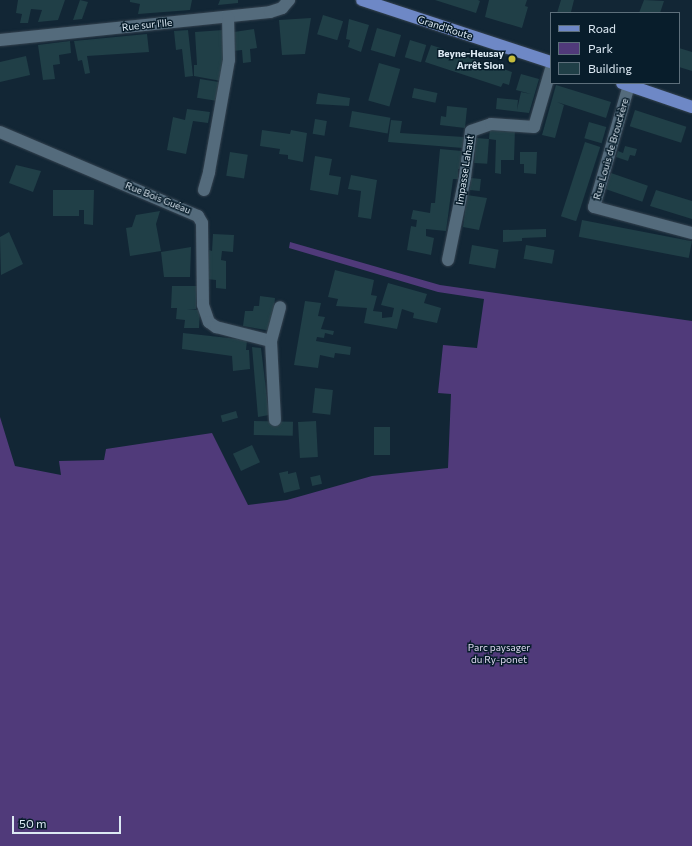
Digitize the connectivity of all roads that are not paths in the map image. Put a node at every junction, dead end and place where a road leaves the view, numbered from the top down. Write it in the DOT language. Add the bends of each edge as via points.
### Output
graph roads {
  1 [pos="289,0"];
  2 [pos="362,0"];
  3 [pos="228,17"];
  4 [pos="0,40"];
  5 [pos="550,62"];
  6 [pos="550,72"];
  7 [pos="626,84"];
  8 [pos="692,107"];
  9 [pos="0,132"];
  10 [pos="204,190"];
  11 [pos="692,233"];
  12 [pos="448,260"];
  13 [pos="280,307"];
  14 [pos="271,341"];
  15 [pos="275,420"];
  1 -- 3 [label="street, Rue sur l'Ile" via="276,11"];
  2 -- 5 [label="main road, Grand'Route"];
  3 -- 4 [label="street, Rue sur l'Ile"];
  3 -- 10 [label="street" via="229,60 210,172"];
  6 -- 12 [label="street, Impasse Lahaut" via="534,127 491,124 471,130 465,177"];
  7 -- 8 [label="main road"];
  7 -- 11 [label="street, Rue Louis de Brouckère" via="594,207"];
  9 -- 14 [label="street, Rue Bois Guéau" via="195,213 202,223 202,305 209,322 216,327"];
  13 -- 14 [label="street"];
  14 -- 15 [label="street"];
}
